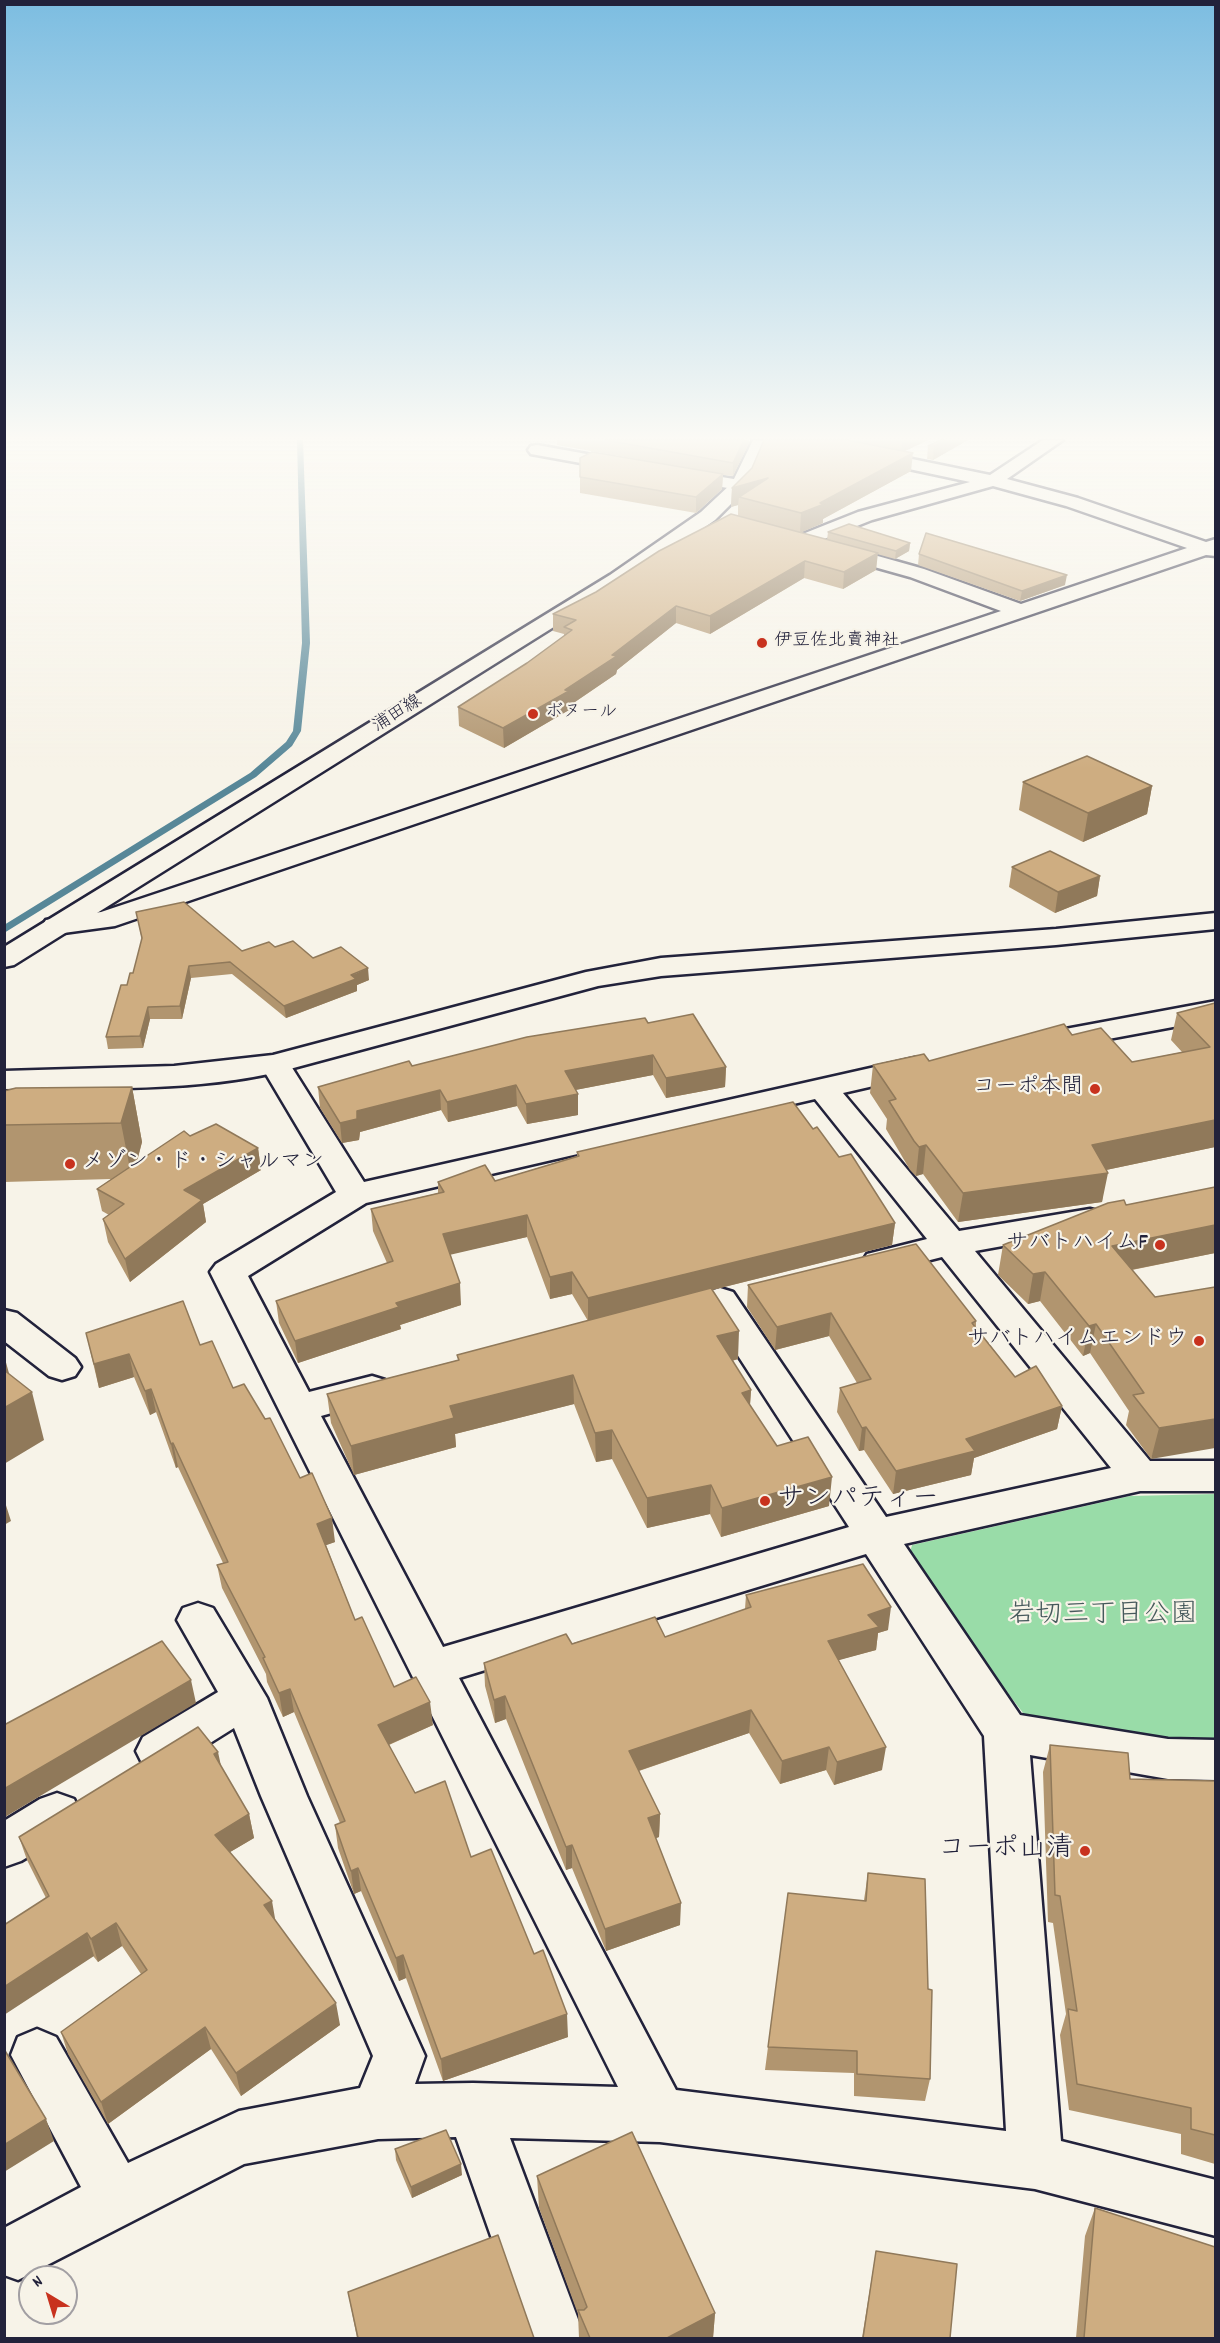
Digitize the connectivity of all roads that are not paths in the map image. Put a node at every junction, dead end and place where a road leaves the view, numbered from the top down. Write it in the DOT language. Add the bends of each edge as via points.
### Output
graph roads {
  1 [pos="660,549"];
  2 [pos="832,549"];
  3 [pos="1208,549"];
  4 [pos="1021,611"];
  5 [pos="1215,921"];
  6 [pos="56,926"];
  7 [pos="4,958"];
  8 [pos="1215,1010"];
  9 [pos="1034,1044"];
  10 [pos="943,1061"];
  11 [pos="275,1064"];
  12 [pos="4,1080"];
  13 [pos="822,1087"];
  14 [pos="355,1195"];
  15 [pos="1123,1215"];
  16 [pos="951,1244"];
  17 [pos="847,1269"];
  18 [pos="720,1300"];
  19 [pos="4,1322"];
  20 [pos="62,1367"];
  21 [pos="400,1381"];
  22 [pos="298,1407"];
  23 [pos="1140,1476"];
  24 [pos="1215,1476"];
  25 [pos="876,1535"];
  26 [pos="198,1620"];
  27 [pos="431,1668"];
  28 [pos="245,1698"];
  29 [pos="1006,1732"];
  30 [pos="1215,1760"];
  31 [pos="4,1846"];
  32 [pos="37,2055"];
  33 [pos="473,2110"];
  34 [pos="378,2112"];
  35 [pos="660,2115"];
  36 [pos="1035,2162"];
  37 [pos="117,2198"];
  38 [pos="1215,2208"];
  39 [pos="18,2252"];
  40 [pos="556,2338"];
  1 -- 6 [label="street, 浦田線" via="599,591"];
  2 -- 4 [label="street" via="917,573"];
  3 -- 4 [label="street"];
  4 -- 6 [label="street" via="105,920"];
  5 -- 11 [label="street" via="661,967 596,978"];
  6 -- 7 [label="street, 浦田線"];
  8 -- 9 [label="street"];
  10 -- 13 [label="street"];
  11 -- 12 [label="street" via="155,1077"];
  11 -- 14 [label="street"];
  13 -- 14 [label="street"];
  13 -- 16 [label="street"];
  14 -- 22 [label="street" via="228,1272"];
  15 -- 16 [label="street"];
  16 -- 17 [label="street"];
  16 -- 23 [label="street"];
  18 -- 25 [label="street"];
  19 -- 20 [label="street"];
  21 -- 22 [label="street"];
  22 -- 27 [label="street"];
  23 -- 24 [label="street"];
  23 -- 25 [label="street"];
  25 -- 27 [label="street"];
  25 -- 29 [label="street"];
  26 -- 28 [label="street"];
  27 -- 35 [label="street"];
  28 -- 31 [label="street"];
  28 -- 34 [label="street" via="399,2056"];
  29 -- 30 [label="street" via="1168,1759"];
  29 -- 36 [label="street"];
  32 -- 37 [label="street"];
  33 -- 34 [label="street"];
  33 -- 35 [label="street"];
  33 -- 40 [label="street"];
  34 -- 37 [label="street" via="239,2138"];
  35 -- 36 [label="street"];
  36 -- 38 [label="street"];
  37 -- 39 [label="street"];
}
